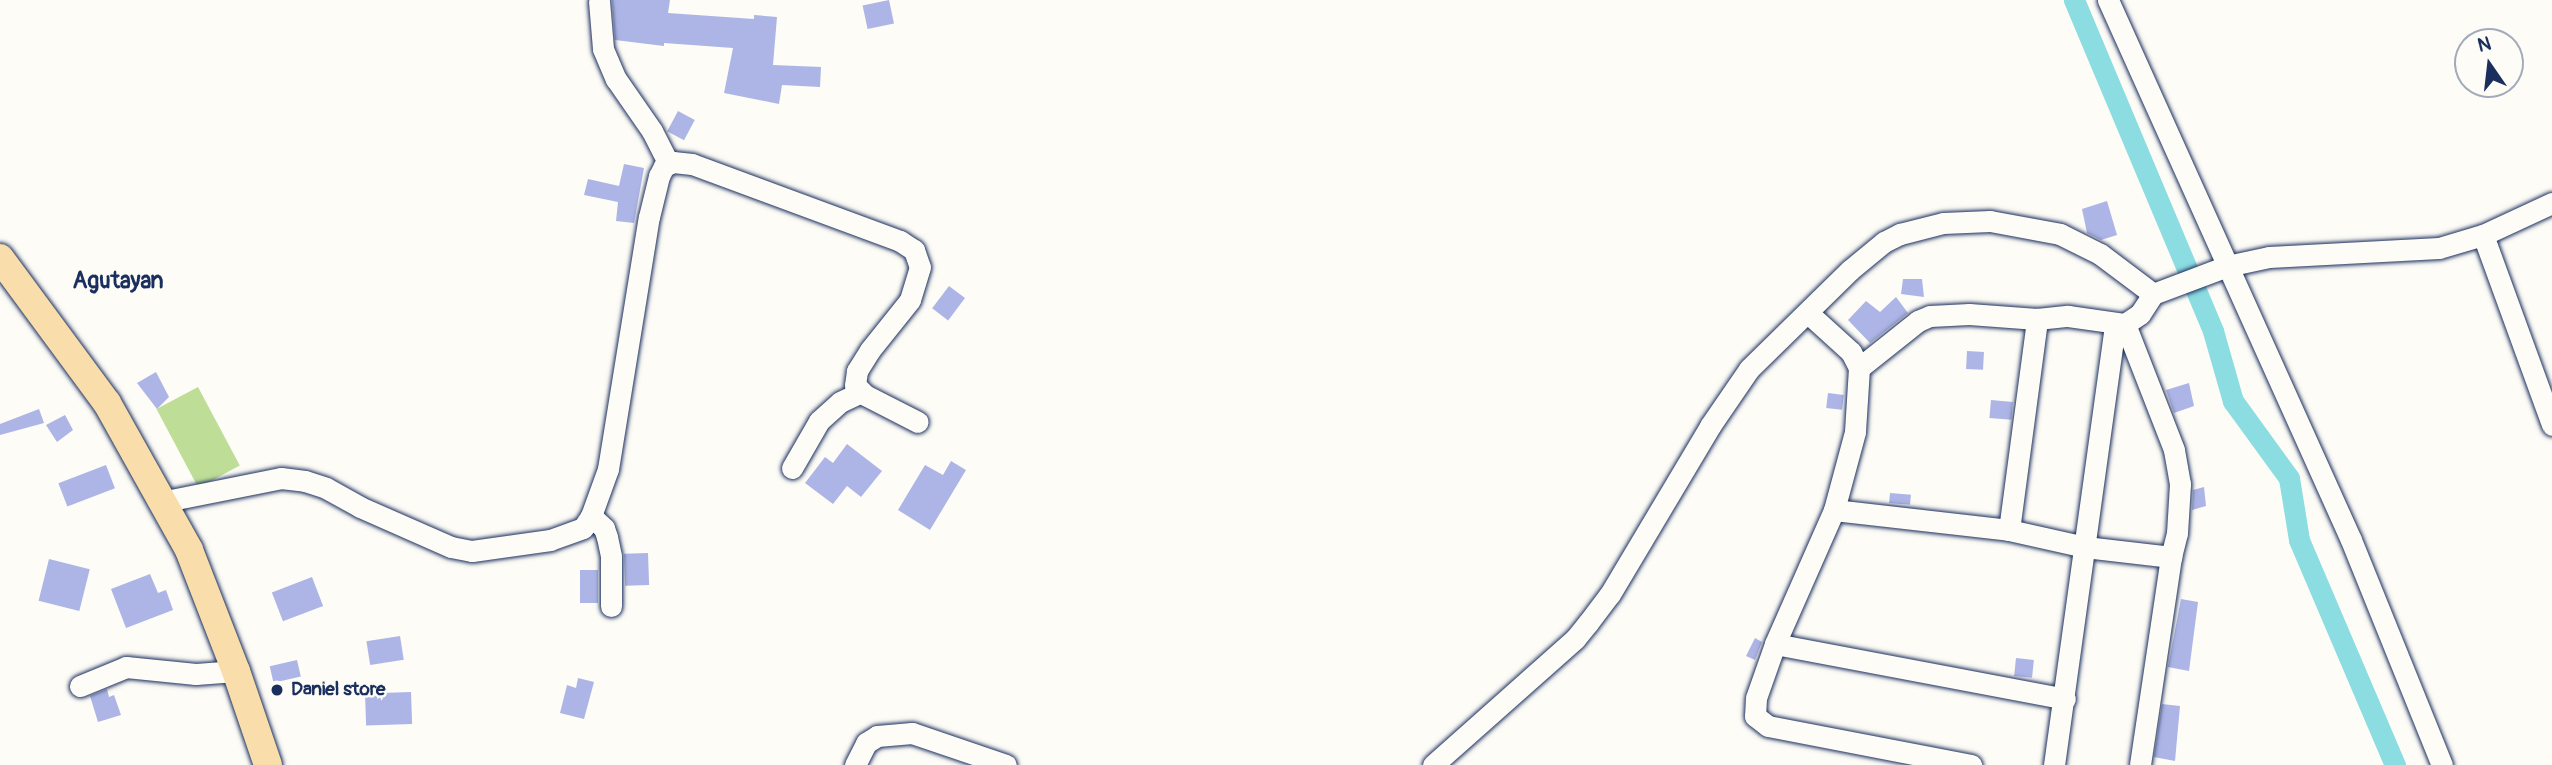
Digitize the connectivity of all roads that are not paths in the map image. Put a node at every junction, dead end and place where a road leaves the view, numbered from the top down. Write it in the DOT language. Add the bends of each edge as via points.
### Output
graph roads {
  1 [pos="2108,0"];
  2 [pos="599,1"];
  3 [pos="669,164"];
  4 [pos="2552,203"];
  5 [pos="2483,235"];
  6 [pos="0,258"];
  7 [pos="2227,266"];
  8 [pos="2161,292"];
  9 [pos="1808,313"];
  10 [pos="2037,319"];
  11 [pos="2120,324"];
  12 [pos="1859,368"];
  13 [pos="861,392"];
  14 [pos="918,422"];
  15 [pos="2552,425"];
  16 [pos="792,468"];
  17 [pos="161,502"];
  18 [pos="1834,510"];
  19 [pos="591,516"];
  20 [pos="2009,530"];
  21 [pos="2085,547"];
  22 [pos="2171,557"];
  23 [pos="611,606"];
  24 [pos="1775,644"];
  25 [pos="236,671"];
  26 [pos="80,686"];
  27 [pos="2065,699"];
  28 [pos="268,765"];
  29 [pos="855,765"];
  30 [pos="1006,765"];
  31 [pos="1433,765"];
  32 [pos="1971,765"];
  33 [pos="2054,765"];
  34 [pos="2140,765"];
  35 [pos="2442,765"];
  1 -- 7 [label="street"];
  2 -- 3 [label="street" via="603,49 616,79"];
  3 -- 13 [label="street" via="692,164 914,250 919,260 918,278 910,300 857,372 855,385"];
  3 -- 19 [label="street" via="659,176 649,217 608,469"];
  4 -- 5 [label="street"];
  5 -- 7 [label="street" via="2440,248 2269,257"];
  5 -- 15 [label="street"];
  6 -- 17 [label="main road" via="107,403"];
  7 -- 8 [label="street"];
  7 -- 35 [label="street" via="2351,540"];
  8 -- 9 [label="street" via="2060,234 1990,221 1970,222 1923,227 1884,242"];
  8 -- 11 [label="street" via="2140,314"];
  9 -- 12 [label="street" via="1851,352"];
  9 -- 31 [label="street" via="1735,386 1610,594 1575,639"];
  10 -- 11 [label="street" via="2067,316"];
  10 -- 12 [label="street" via="1930,316"];
  10 -- 20 [label="street"];
  11 -- 21 [label="street"];
  11 -- 22 [label="street" via="2174,450 2180,506"];
  12 -- 18 [label="street" via="1855,432"];
  13 -- 14 [label="street"];
  13 -- 16 [label="street" via="840,402 819,421"];
  17 -- 19 [label="street" via="281,478 305,481 452,547 472,551 574,533"];
  17 -- 25 [label="main road" via="189,550"];
  18 -- 20 [label="street"];
  18 -- 24 [label="street"];
  19 -- 23 [label="street" via="607,537"];
  20 -- 21 [label="street"];
  21 -- 22 [label="street"];
  21 -- 27 [label="street"];
  22 -- 34 [label="street"];
  24 -- 27 [label="street"];
  24 -- 32 [label="street" via="1753,709 1759,721"];
  25 -- 26 [label="street" via="196,674 126,667"];
  25 -- 28 [label="main road"];
  27 -- 33 [label="street"];
  29 -- 30 [label="street" via="866,743 877,736 912,733"];
}
